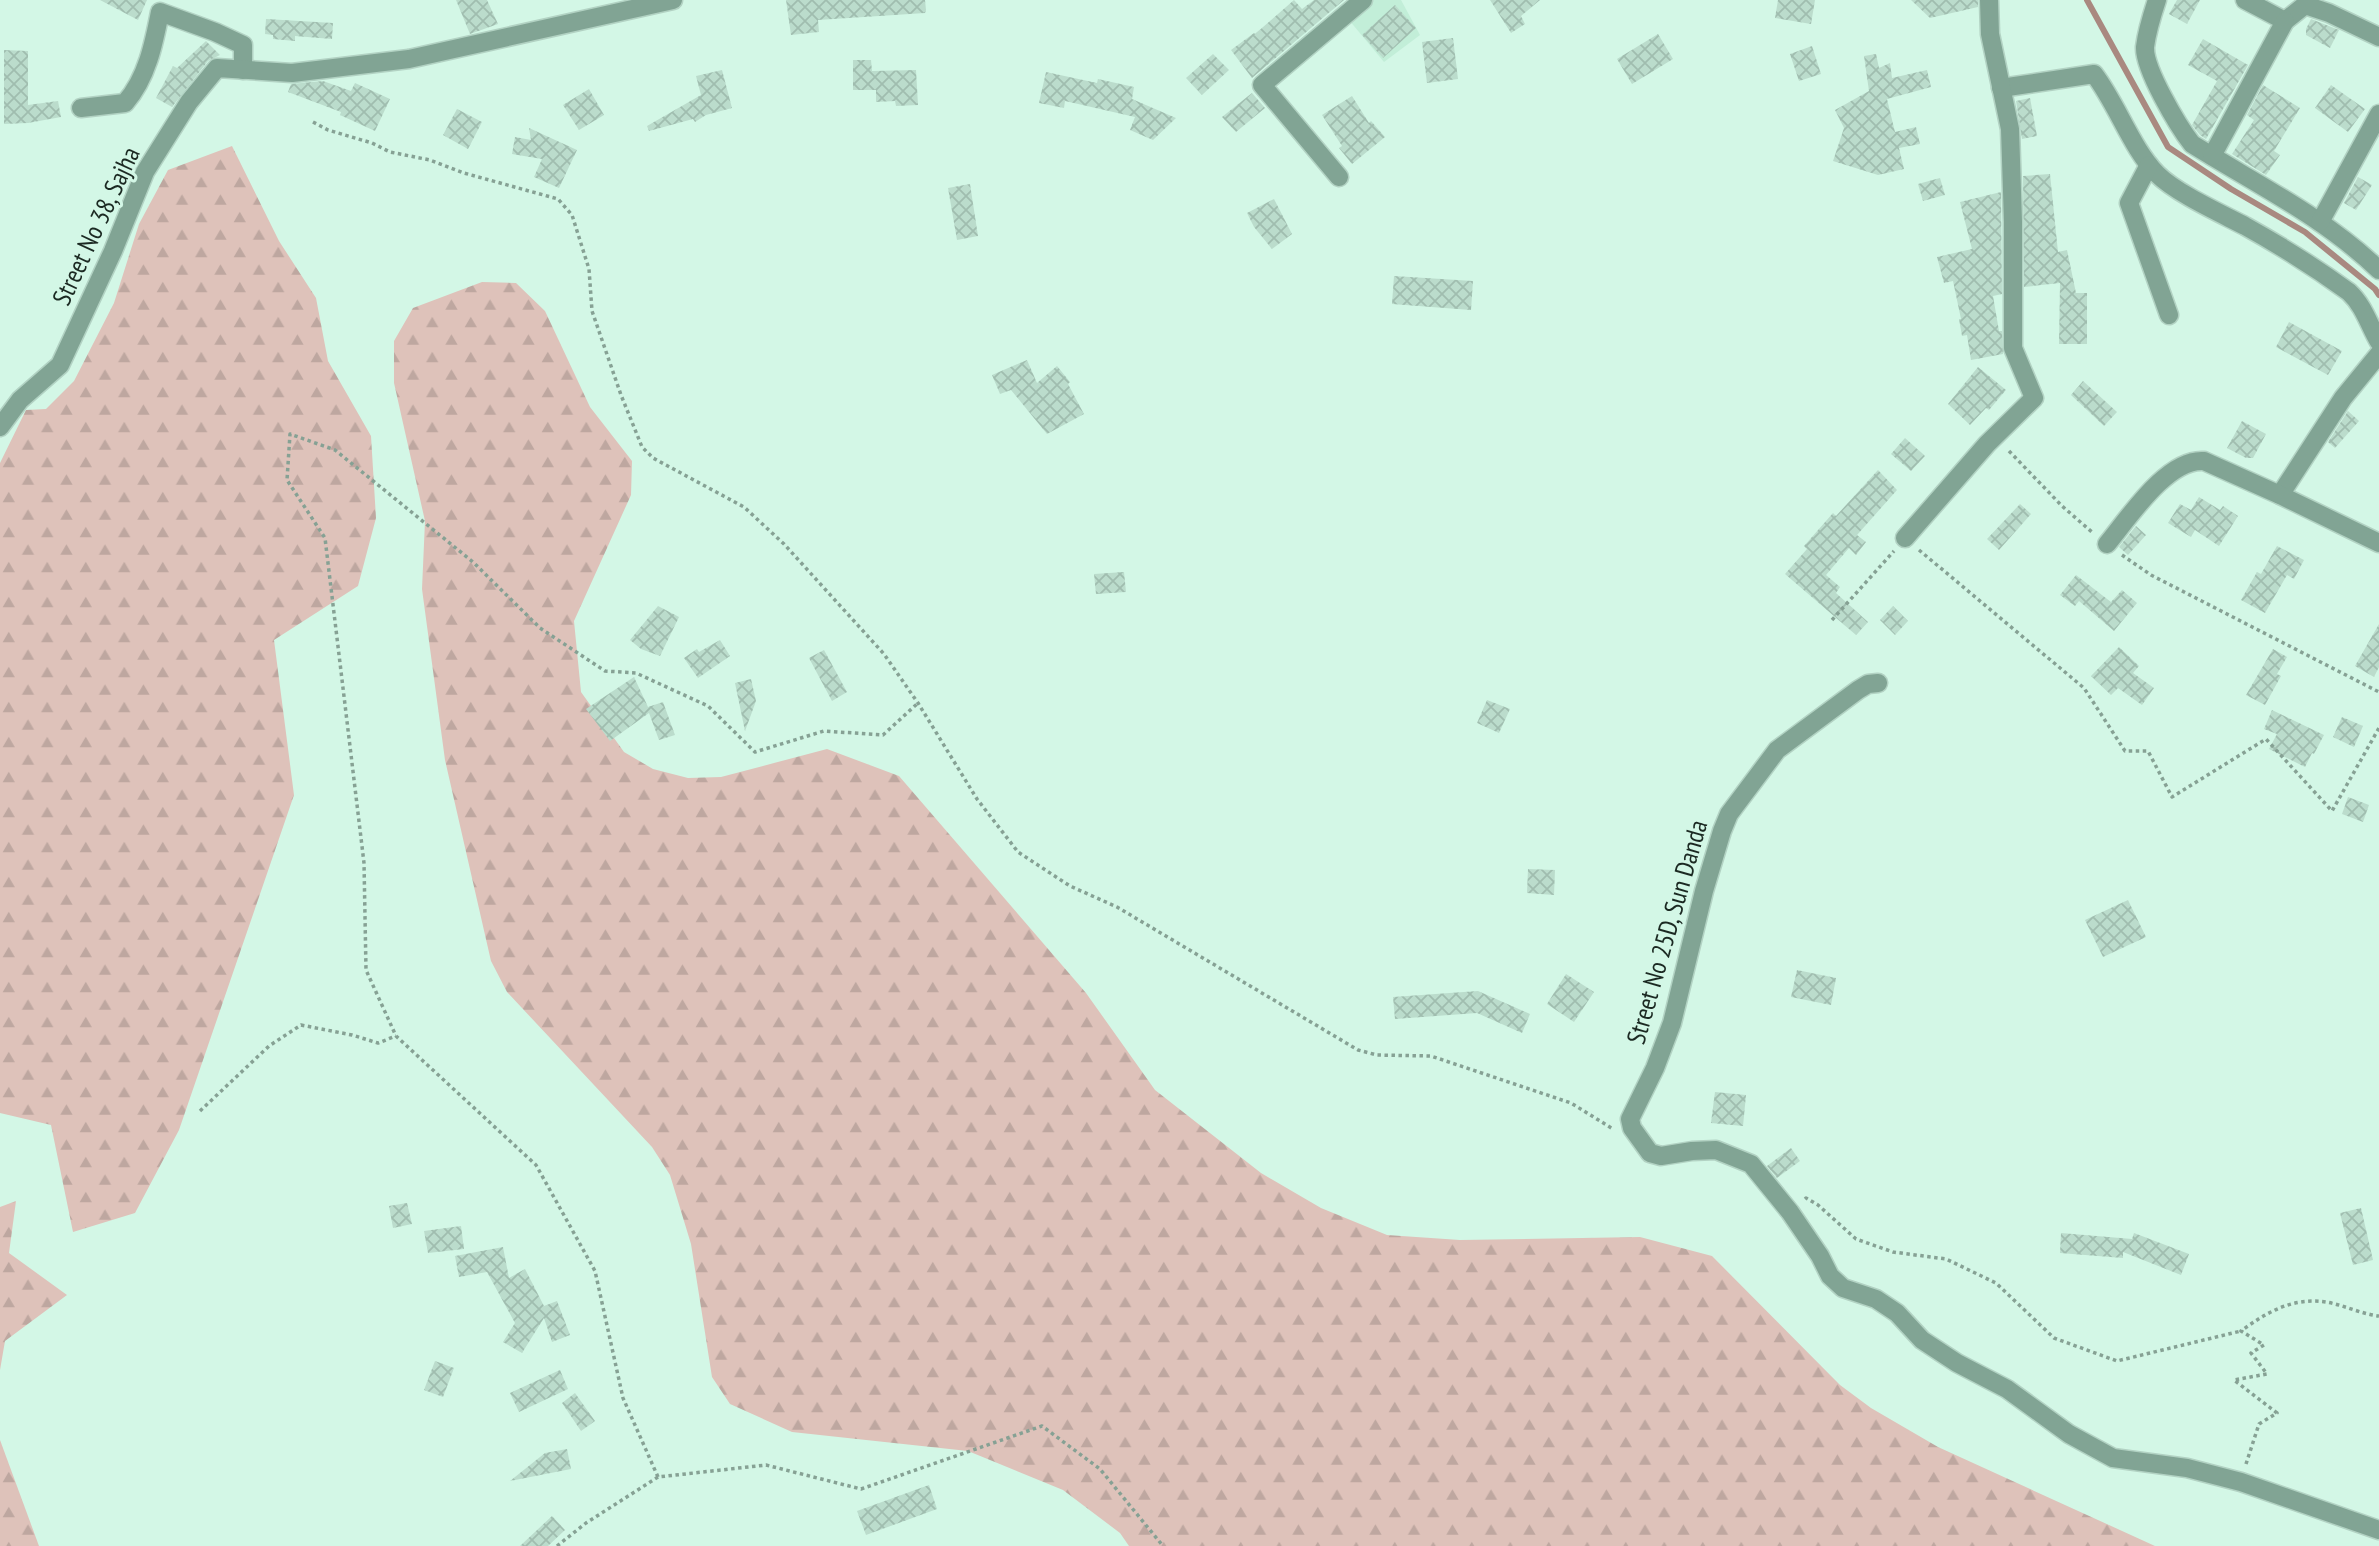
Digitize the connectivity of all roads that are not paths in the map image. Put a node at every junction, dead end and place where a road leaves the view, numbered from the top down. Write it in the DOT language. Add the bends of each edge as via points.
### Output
graph roads {
  1 [pos="673,0"];
  2 [pos="1363,0"];
  3 [pos="1989,0"];
  4 [pos="2157,0"];
  5 [pos="2245,0"];
  6 [pos="2285,21"];
  7 [pos="2379,37"];
  8 [pos="243,70"];
  9 [pos="2001,88"];
  10 [pos="81,108"];
  11 [pos="2379,114"];
  12 [pos="2212,156"];
  13 [pos="2149,165"];
  14 [pos="1339,177"];
  15 [pos="2320,222"];
  16 [pos="2379,270"];
  17 [pos="2169,315"];
  18 [pos="2379,342"];
  19 [pos="2379,354"];
  20 [pos="0,427"];
  21 [pos="2280,495"];
  22 [pos="1905,538"];
  23 [pos="2379,543"];
  24 [pos="2107,544"];
  25 [pos="1878,683"];
  26 [pos="2379,1530"];
  1 -- 8 [label="street, Street No 38, Sajha" via="410,59 292,74"];
  2 -- 14 [label="street" via="1262,85"];
  3 -- 9 [label="street" via="1990,34"];
  4 -- 12 [label="street" via="2145,49 2148,64 2180,128 2192,144"];
  5 -- 6 [label="street"];
  6 -- 7 [label="street" via="2305,5"];
  6 -- 12 [label="street"];
  8 -- 10 [label="street" via="243,45 160,12 136,90 125,103"];
  8 -- 20 [label="street, Street No 38, Sajha" via="217,68 189,102 145,172 60,365 20,400"];
  9 -- 13 [label="street" via="2094,74"];
  9 -- 22 [label="street" via="2010,129 2012,348 2034,398"];
  11 -- 15 [label="street"];
  12 -- 15 [label="street"];
  13 -- 17 [label="street" via="2129,203"];
  13 -- 18 [label="street" via="2160,177 2271,240 2349,292 2361,302"];
  15 -- 16 [label="street"];
  19 -- 21 [label="street" via="2343,398"];
  21 -- 23 [label="street"];
  21 -- 24 [label="street" via="2196,460 2174,470"];
  25 -- 26 [label="street, Street No 25D, Sun Danda" via="1857,690 1777,750 1729,814 1704,891 1672,1023 1630,1119 1632,1128 1650,1153 1716,1150 1751,1164 1843,1288 1876,1299 1897,1313 1922,1340 2113,1458 2187,1468 2241,1482"];
}
